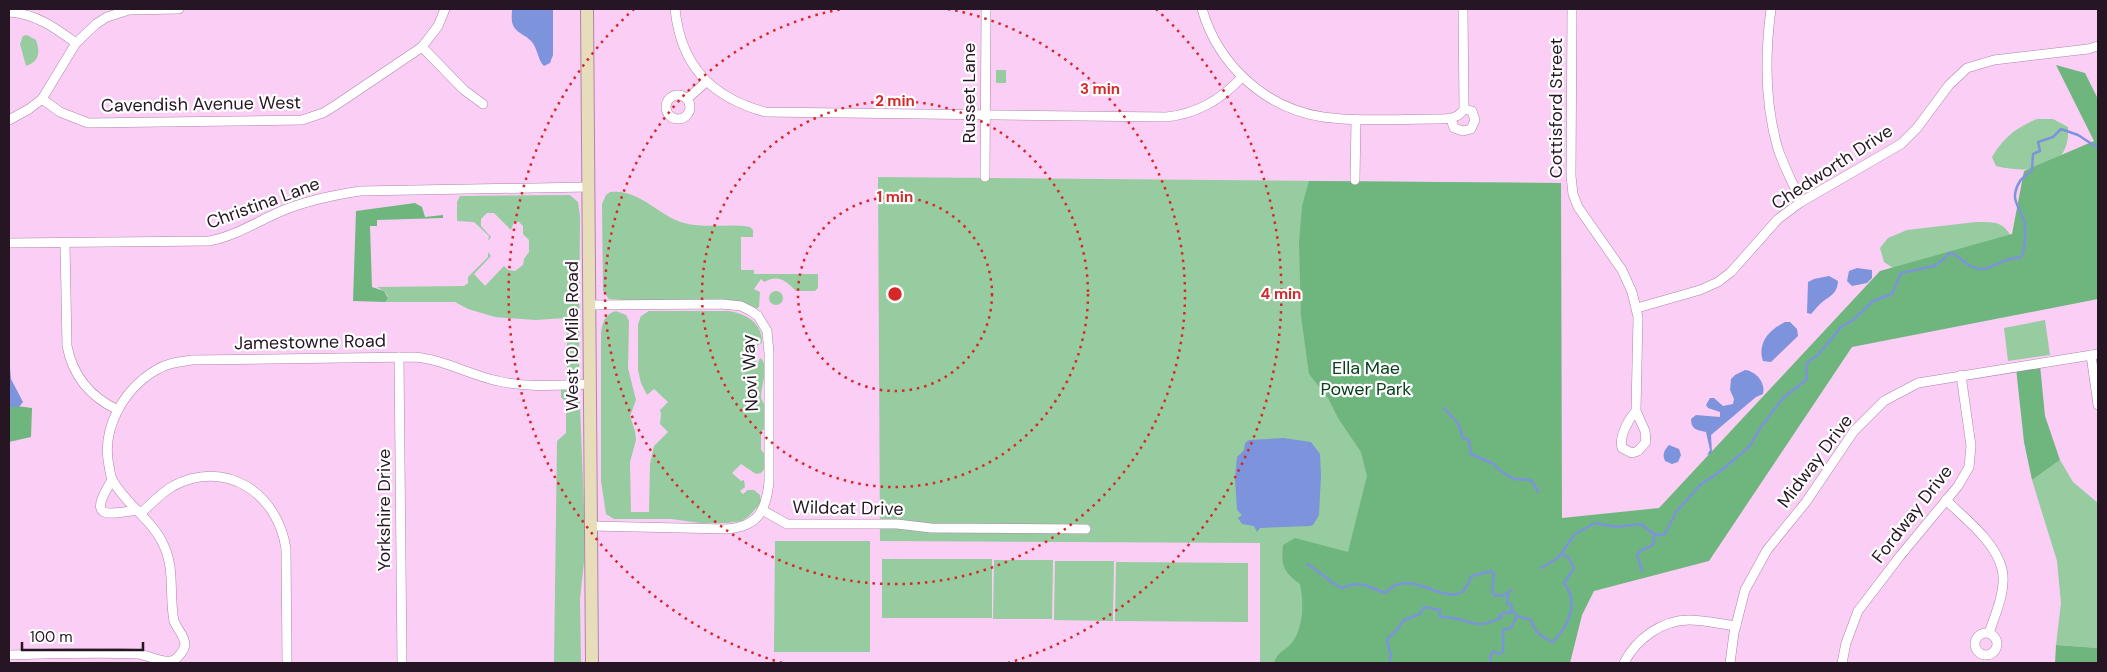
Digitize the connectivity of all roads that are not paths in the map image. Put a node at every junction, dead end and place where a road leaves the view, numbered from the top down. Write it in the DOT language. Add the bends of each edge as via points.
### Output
graph roads {
  1 [pos="179,9"];
  2 [pos="445,9"];
  3 [pos="587,9"];
  4 [pos="675,9"];
  5 [pos="986,9"];
  6 [pos="1202,9"];
  7 [pos="1463,9"];
  8 [pos="1572,9"];
  9 [pos="1771,9"];
  10 [pos="9,12"];
  11 [pos="76,43"];
  12 [pos="2098,46"];
  13 [pos="422,47"];
  14 [pos="1242,77"];
  15 [pos="706,82"];
  16 [pos="42,99"];
  17 [pos="687,99"];
  18 [pos="483,104"];
  19 [pos="1462,112"];
  20 [pos="986,116"];
  21 [pos="1356,118"];
  22 [pos="1451,119"];
  23 [pos="9,120"];
  24 [pos="985,177"];
  25 [pos="1355,180"];
  26 [pos="588,187"];
  27 [pos="1801,202"];
  28 [pos="9,243"];
  29 [pos="65,243"];
  30 [pos="589,305"];
  31 [pos="1637,308"];
  32 [pos="2095,354"];
  33 [pos="399,357"];
  34 [pos="1961,375"];
  35 [pos="590,384"];
  36 [pos="2098,405"];
  37 [pos="118,410"];
  38 [pos="1636,411"];
  39 [pos="112,480"];
  40 [pos="1946,500"];
  41 [pos="762,510"];
  42 [pos="139,512"];
  43 [pos="591,526"];
  44 [pos="1086,529"];
  45 [pos="1736,626"];
  46 [pos="1989,633"];
  47 [pos="9,655"];
  48 [pos="288,663"];
  49 [pos="402,663"];
  50 [pos="592,663"];
  51 [pos="1624,663"];
  52 [pos="1730,663"];
  53 [pos="1842,663"];
  1 -- 11 [label="street" via="118,13 96,24"];
  2 -- 13 [label="street, Cavendish Avenue West" via="438,26"];
  3 -- 26 [label="main road, West 10 Mile Road"];
  4 -- 15 [label="street" via="679,35 686,52"];
  5 -- 20 [label="street, Russet Lane"];
  6 -- 14 [label="street" via="1214,42"];
  7 -- 19 [label="street"];
  8 -- 31 [label="street, Cottisford Street" via="1573,194 1583,216 1626,276"];
  9 -- 27 [label="street" via="1768,71 1771,115 1779,150"];
  10 -- 11 [label="street" via="46,21"];
  11 -- 16 [label="street"];
  12 -- 27 [label="street, Chedworth Drive" via="1994,60 1967,68 1901,144"];
  13 -- 16 [label="street, Cavendish Avenue West" via="323,113 291,122 88,123 60,112"];
  13 -- 18 [label="street" via="464,90"];
  14 -- 20 [label="street" via="1212,103 1179,115"];
  14 -- 21 [label="street" via="1276,101 1308,114"];
  15 -- 17 [label="street"];
  15 -- 20 [label="street" via="730,99 766,112"];
  16 -- 23 [label="street"];
  19 -- 22 [label="street"];
  19 -- 22 [label="street" via="1472,111 1476,120 1471,129 1454,128"];
  20 -- 24 [label="street, Russet Lane"];
  21 -- 22 [label="street"];
  21 -- 25 [label="street"];
  26 -- 29 [label="street, Christina Lane" via="360,192 304,202 228,237 209,241"];
  26 -- 30 [label="main road, West 10 Mile Road"];
  27 -- 31 [label="street, Chedworth Drive" via="1778,219 1731,272 1718,282"];
  28 -- 29 [label="street, Christina Lane"];
  29 -- 37 [label="street" via="69,359 89,392"];
  30 -- 35 [label="main road, West 10 Mile Road"];
  30 -- 41 [label="street, Novi Way" via="732,305 741,306 758,316 767,331 769,353 769,482"];
  31 -- 38 [label="street, Cottisford Street"];
  32 -- 34 [label="street, Midway Drive"];
  32 -- 36 [label="street"];
  33 -- 35 [label="street, Jamestowne Road" via="434,360 507,383"];
  33 -- 37 [label="street, Jamestowne Road" via="179,362 157,369 139,382"];
  33 -- 49 [label="street, Yorkshire Drive"];
  34 -- 40 [label="street, Fordway Drive" via="1971,446 1969,465"];
  34 -- 45 [label="street, Midway Drive" via="1918,383 1884,401 1854,431 1806,502 1767,550 1745,590"];
  35 -- 43 [label="main road, West 10 Mile Road"];
  37 -- 39 [label="street, Jamestowne Road" via="108,439"];
  39 -- 42 [label="street"];
  39 -- 42 [label="street" via="100,501 100,508 108,514"];
  40 -- 46 [label="street" via="1991,548 2002,570 2000,597"];
  40 -- 53 [label="street, Fordway Drive" via="1858,611"];
  41 -- 43 [label="street" via="756,519 738,528"];
  41 -- 44 [label="street, Wildcat Drive" via="787,524"];
  42 -- 47 [label="street" via="160,538 169,559 175,622 185,644 179,656 168,661 139,654"];
  42 -- 48 [label="street" via="173,486 199,478 228,480 245,485 260,495 273,510 284,533"];
  43 -- 50 [label="main road, West 10 Mile Road"];
  45 -- 51 [label="street" via="1687,620 1663,626 1644,636"];
  45 -- 52 [label="street, Midway Drive"];
}
